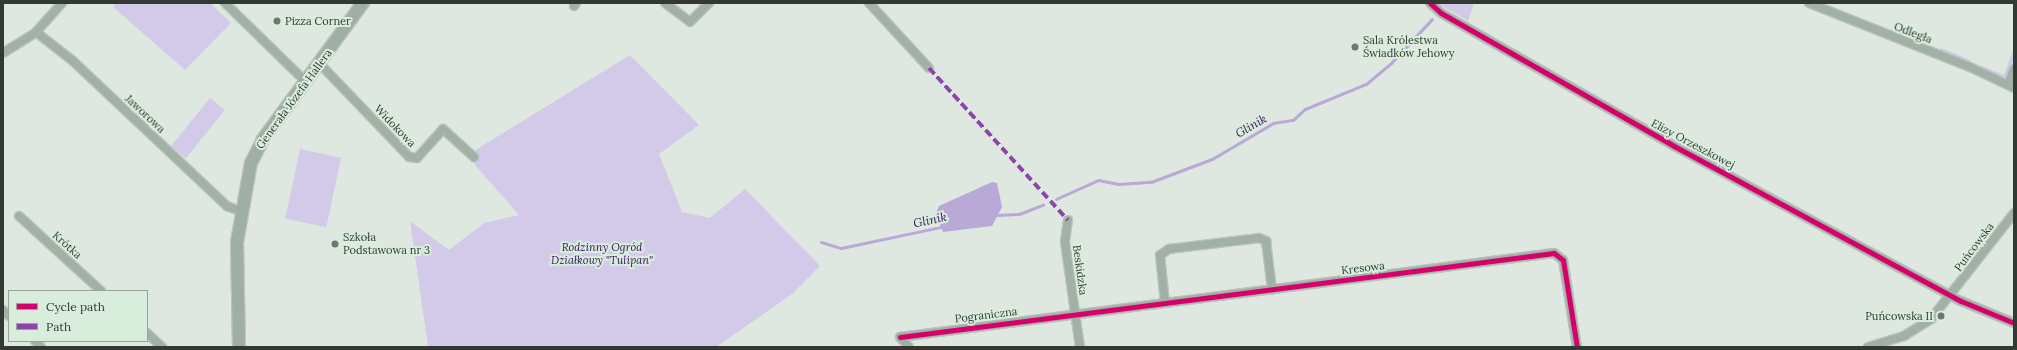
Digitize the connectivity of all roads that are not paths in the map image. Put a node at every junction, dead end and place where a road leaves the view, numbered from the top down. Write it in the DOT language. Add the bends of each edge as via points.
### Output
graph roads {
  1 [pos="62,3"];
  2 [pos="224,3"];
  3 [pos="363,3"];
  4 [pos="665,3"];
  5 [pos="709,3"];
  6 [pos="869,3"];
  7 [pos="1430,3"];
  8 [pos="1809,3"];
  9 [pos="36,32"];
  10 [pos="3,53"];
  11 [pos="319,63"];
  12 [pos="929,68"];
  13 [pos="2014,69"];
  14 [pos="306,82"];
  15 [pos="2011,87"];
  16 [pos="474,157"];
  17 [pos="240,211"];
  18 [pos="2014,213"];
  19 [pos="19,216"];
  20 [pos="1068,220"];
  21 [pos="100,290"];
  22 [pos="1272,290"];
  23 [pos="1951,295"];
  24 [pos="1165,303"];
  25 [pos="1075,314"];
  26 [pos="2014,323"];
  27 [pos="148,334"];
  28 [pos="162,347"];
  29 [pos="239,347"];
  30 [pos="909,347"];
  31 [pos="1080,347"];
  32 [pos="1577,347"];
  33 [pos="1868,347"];
  1 -- 9 [label="street"];
  2 -- 14 [label="street"];
  3 -- 11 [label="street, Generała Józefa Hallera"];
  4 -- 5 [label="street" via="686,22 692,21"];
  6 -- 12 [label="street"];
  7 -- 23 [label="street, Elizy Orzeszkowej" via="1441,13 1674,146"];
  8 -- 15 [label="street, Odległa"];
  9 -- 10 [label="street"];
  9 -- 17 [label="street, Jaworowa" via="73,61 227,206"];
  11 -- 14 [label="street, Generała Józefa Hallera"];
  11 -- 16 [label="street, Widokowa" via="409,157 417,158 444,129"];
  13 -- 15 [label="street, Odległa"];
  14 -- 17 [label="street, Generała Józefa Hallera" via="256,151"];
  17 -- 29 [label="street, Generała Józefa Hallera" via="237,242"];
  18 -- 23 [label="street, Puńcowska"];
  19 -- 21 [label="street, Krótka"];
  20 -- 25 [label="street, Beskidzka" via="1065,242"];
  22 -- 24 [label="street, Kresowa"];
  22 -- 24 [label="street" via="1266,241 1251,239 1169,249 1160,255"];
  22 -- 32 [label="street, Kresowa" via="1554,253 1563,260"];
  23 -- 26 [label="street"];
  23 -- 33 [label="street, Puńcowska" via="1922,326 1904,336"];
  24 -- 25 [label="street, Kresowa"];
  25 -- 30 [label="street, Pograniczna" via="900,337"];
  25 -- 31 [label="street, Beskidzka"];
  27 -- 28 [label="street"];
}
